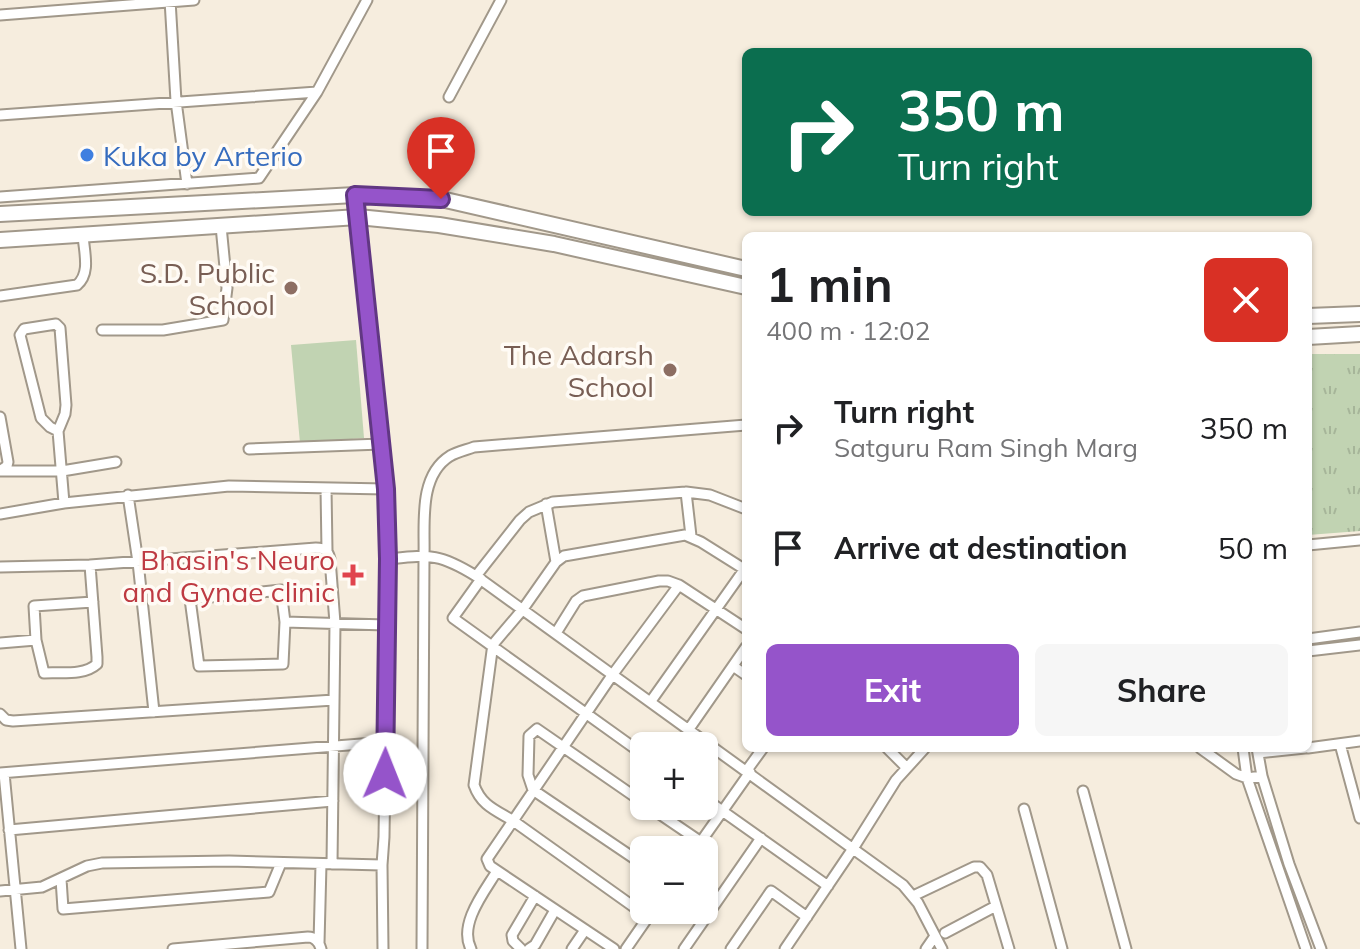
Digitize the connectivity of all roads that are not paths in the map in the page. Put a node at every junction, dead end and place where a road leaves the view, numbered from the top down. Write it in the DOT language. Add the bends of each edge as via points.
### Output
graph roads {
  1 [pos="194,0"];
  2 [pos="367,0"];
  3 [pos="501,0"];
  4 [pos="170,1"];
  5 [pos="0,15"];
  6 [pos="317,92"];
  7 [pos="449,97"];
  8 [pos="176,101"];
  9 [pos="0,115"];
  10 [pos="187,184"];
  11 [pos="355,195"];
  12 [pos="0,197"];
  13 [pos="0,214"];
  14 [pos="358,217"];
  15 [pos="221,226"];
  16 [pos="83,235"];
  17 [pos="0,240"];
  18 [pos="742,268"];
  19 [pos="742,286"];
  20 [pos="0,296"];
  21 [pos="1360,314"];
  22 [pos="1312,316"];
  23 [pos="102,330"];
  24 [pos="1360,334"];
  25 [pos="1312,337"];
  26 [pos="0,417"];
  27 [pos="742,425"];
  28 [pos="58,431"];
  29 [pos="381,444"];
  30 [pos="249,449"];
  31 [pos="116,462"];
  32 [pos="0,470"];
  33 [pos="62,471"];
  34 [pos="326,488"];
  35 [pos="386,489"];
  36 [pos="686,492"];
  37 [pos="128,495"];
  38 [pos="64,503"];
  39 [pos="546,504"];
  40 [pos="742,507"];
  41 [pos="0,514"];
  42 [pos="691,536"];
  43 [pos="1360,540"];
  44 [pos="1312,545"];
  45 [pos="327,550"];
  46 [pos="424,556"];
  47 [pos="388,559"];
  48 [pos="138,562"];
  49 [pos="556,562"];
  50 [pos="90,565"];
  51 [pos="742,565"];
  52 [pos="0,567"];
  53 [pos="742,571"];
  54 [pos="479,577"];
  55 [pos="679,585"];
  56 [pos="93,602"];
  57 [pos="523,609"];
  58 [pos="716,609"];
  59 [pos="285,622"];
  60 [pos="335,623"];
  61 [pos="386,625"];
  62 [pos="742,626"];
  63 [pos="1360,632"];
  64 [pos="556,633"];
  65 [pos="1312,638"];
  66 [pos="36,640"];
  67 [pos="0,643"];
  68 [pos="1360,645"];
  69 [pos="493,647"];
  70 [pos="1312,651"];
  71 [pos="742,653"];
  72 [pos="733,666"];
  73 [pos="742,672"];
  74 [pos="613,674"];
  75 [pos="334,700"];
  76 [pos="651,701"];
  77 [pos="154,712"];
  78 [pos="0,714"];
  79 [pos="586,714"];
  80 [pos="689,729"];
  81 [pos="1360,741"];
  82 [pos="386,742"];
  83 [pos="1340,744"];
  84 [pos="630,745"];
  85 [pos="333,746"];
  86 [pos="563,747"];
  87 [pos="1312,747"];
  88 [pos="760,752"];
  89 [pos="891,752"];
  90 [pos="921,752"];
  91 [pos="1206,752"];
  92 [pos="1244,752"];
  93 [pos="1257,752"];
  94 [pos="906,767"];
  95 [pos="748,771"];
  96 [pos="2,773"];
  97 [pos="1262,776"];
  98 [pos="1247,778"];
  99 [pos="533,790"];
  100 [pos="1083,791"];
  101 [pos="630,793"];
  102 [pos="333,801"];
  103 [pos="718,808"];
  104 [pos="1024,809"];
  105 [pos="722,811"];
  106 [pos="1360,818"];
  107 [pos="512,820"];
  108 [pos="666,820"];
  109 [pos="9,830"];
  110 [pos="686,836"];
  111 [pos="705,836"];
  112 [pos="761,838"];
  113 [pos="854,847"];
  114 [pos="630,856"];
  115 [pos="281,863"];
  116 [pos="326,864"];
  117 [pos="382,865"];
  118 [pos="497,871"];
  119 [pos="61,879"];
  120 [pos="828,886"];
  121 [pos="14,890"];
  122 [pos="0,891"];
  123 [pos="535,896"];
  124 [pos="913,896"];
  125 [pos="630,900"];
  126 [pos="996,906"];
  127 [pos="555,910"];
  128 [pos="807,917"];
  129 [pos="644,924"];
  130 [pos="585,930"];
  131 [pos="940,934"];
  132 [pos="320,946"];
  133 [pos="21,949"];
  134 [pos="173,949"];
  135 [pos="383,949"];
  136 [pos="422,949"];
  137 [pos="471,949"];
  138 [pos="521,949"];
  139 [pos="529,949"];
  140 [pos="572,949"];
  141 [pos="614,949"];
  142 [pos="626,949"];
  143 [pos="684,949"];
  144 [pos="731,949"];
  145 [pos="785,949"];
  146 [pos="926,949"];
  147 [pos="942,949"];
  148 [pos="1008,949"];
  149 [pos="1062,949"];
  150 [pos="1126,949"];
  151 [pos="1306,949"];
  152 [pos="1321,949"];
  1 -- 4 [label="street"];
  2 -- 6 [label="street"];
  3 -- 7 [label="street"];
  4 -- 5 [label="street"];
  4 -- 8 [label="street"];
  6 -- 8 [label="street"];
  6 -- 10 [label="street" via="259,178"];
  8 -- 9 [label="street"];
  8 -- 10 [label="street"];
  10 -- 12 [label="street"];
  11 -- 13 [label="main road"];
  11 -- 14 [label="street"];
  11 -- 18 [label="main road" via="441,199"];
  14 -- 15 [label="main road"];
  14 -- 19 [label="main road" via="554,244"];
  14 -- 29 [label="street"];
  15 -- 16 [label="main road"];
  15 -- 23 [label="street" via="227,288 223,320 163,330"];
  16 -- 17 [label="main road"];
  16 -- 20 [label="street" via="85,274 77,285"];
  21 -- 22 [label="main road"];
  24 -- 25 [label="main road"];
  26 -- 32 [label="street" via="8,462"];
  27 -- 46 [label="street" via="461,452 439,467 427,491"];
  28 -- 28 [label="street" via="66,405 60,328 56,324 24,329 20,335 41,418"];
  28 -- 33 [label="street"];
  29 -- 30 [label="street"];
  29 -- 35 [label="street"];
  31 -- 33 [label="street"];
  32 -- 33 [label="street"];
  33 -- 38 [label="street"];
  34 -- 35 [label="street"];
  34 -- 37 [label="street" via="229,486"];
  34 -- 45 [label="street"];
  35 -- 47 [label="street"];
  36 -- 39 [label="street"];
  36 -- 40 [label="street"];
  36 -- 42 [label="street"];
  37 -- 38 [label="street"];
  37 -- 48 [label="street"];
  38 -- 41 [label="street"];
  39 -- 49 [label="street"];
  39 -- 54 [label="street" via="520,520"];
  42 -- 49 [label="street" via="564,556"];
  42 -- 51 [label="street"];
  43 -- 44 [label="street"];
  45 -- 48 [label="street"];
  45 -- 60 [label="street"];
  46 -- 47 [label="street"];
  46 -- 54 [label="street" via="449,560"];
  46 -- 136 [label="street"];
  47 -- 61 [label="street"];
  48 -- 50 [label="street"];
  48 -- 77 [label="street"];
  49 -- 57 [label="street"];
  50 -- 52 [label="street"];
  50 -- 56 [label="street"];
  53 -- 58 [label="street"];
  54 -- 57 [label="street"];
  54 -- 69 [label="street" via="453,618"];
  55 -- 58 [label="street"];
  55 -- 64 [label="street" via="659,581 587,594 576,601"];
  55 -- 74 [label="street"];
  56 -- 66 [label="street" via="34,606"];
  56 -- 66 [label="street" via="94,667 44,673"];
  57 -- 64 [label="street"];
  57 -- 69 [label="street"];
  58 -- 62 [label="street"];
  58 -- 76 [label="street"];
  59 -- 59 [label="street" via="283,664 199,666 190,599 281,590"];
  59 -- 60 [label="street"];
  60 -- 61 [label="street"];
  60 -- 75 [label="street"];
  61 -- 82 [label="street"];
  63 -- 65 [label="street"];
  64 -- 74 [label="street"];
  66 -- 67 [label="street"];
  68 -- 70 [label="street"];
  69 -- 79 [label="street"];
  69 -- 107 [label="street" via="474,785 489,807"];
  71 -- 72 [label="street"];
  72 -- 73 [label="street"];
  72 -- 80 [label="street"];
  74 -- 76 [label="street"];
  74 -- 79 [label="street"];
  75 -- 77 [label="street"];
  75 -- 85 [label="street"];
  76 -- 80 [label="street"];
  77 -- 78 [label="street" via="13,721"];
  79 -- 84 [label="street"];
  79 -- 86 [label="street"];
  80 -- 95 [label="street"];
  81 -- 83 [label="street"];
  82 -- 85 [label="street"];
  82 -- 117 [label="street"];
  83 -- 87 [label="street"];
  83 -- 106 [label="street"];
  85 -- 96 [label="street"];
  85 -- 102 [label="street"];
  86 -- 99 [label="street"];
  86 -- 99 [label="street" via="537,729 529,736"];
  86 -- 101 [label="street"];
  88 -- 95 [label="street"];
  89 -- 94 [label="street"];
  90 -- 94 [label="street"];
  91 -- 98 [label="street"];
  92 -- 98 [label="street"];
  93 -- 97 [label="street"];
  94 -- 113 [label="street"];
  95 -- 105 [label="street"];
  95 -- 113 [label="street"];
  96 -- 109 [label="street"];
  97 -- 98 [label="street"];
  97 -- 152 [label="street"];
  98 -- 151 [label="street"];
  99 -- 107 [label="street"];
  99 -- 114 [label="street"];
  100 -- 150 [label="street"];
  102 -- 109 [label="street"];
  102 -- 116 [label="street"];
  103 -- 105 [label="street"];
  104 -- 149 [label="street"];
  105 -- 111 [label="street"];
  105 -- 112 [label="street"];
  107 -- 118 [label="street" via="487,859"];
  107 -- 125 [label="street"];
  108 -- 110 [label="street"];
  109 -- 121 [label="street"];
  112 -- 120 [label="street"];
  112 -- 143 [label="street"];
  113 -- 120 [label="street"];
  113 -- 124 [label="street"];
  115 -- 116 [label="street"];
  115 -- 119 [label="street" via="102,863"];
  115 -- 119 [label="street" via="269,892 63,909"];
  116 -- 117 [label="street"];
  116 -- 132 [label="street"];
  117 -- 135 [label="street"];
  118 -- 123 [label="street"];
  118 -- 137 [label="street" via="469,924"];
  119 -- 121 [label="street"];
  120 -- 128 [label="street"];
  121 -- 122 [label="street"];
  121 -- 133 [label="street"];
  123 -- 127 [label="street"];
  123 -- 138 [label="street" via="512,935"];
  124 -- 126 [label="street" via="980,867"];
  124 -- 131 [label="street"];
  126 -- 131 [label="street"];
  126 -- 148 [label="street"];
  127 -- 130 [label="street"];
  127 -- 139 [label="street"];
  128 -- 144 [label="street" via="771,891"];
  128 -- 145 [label="street"];
  129 -- 142 [label="street"];
  130 -- 140 [label="street"];
  130 -- 141 [label="street"];
  131 -- 146 [label="street"];
  131 -- 147 [label="street"];
  132 -- 134 [label="street" via="308,937"];
}
